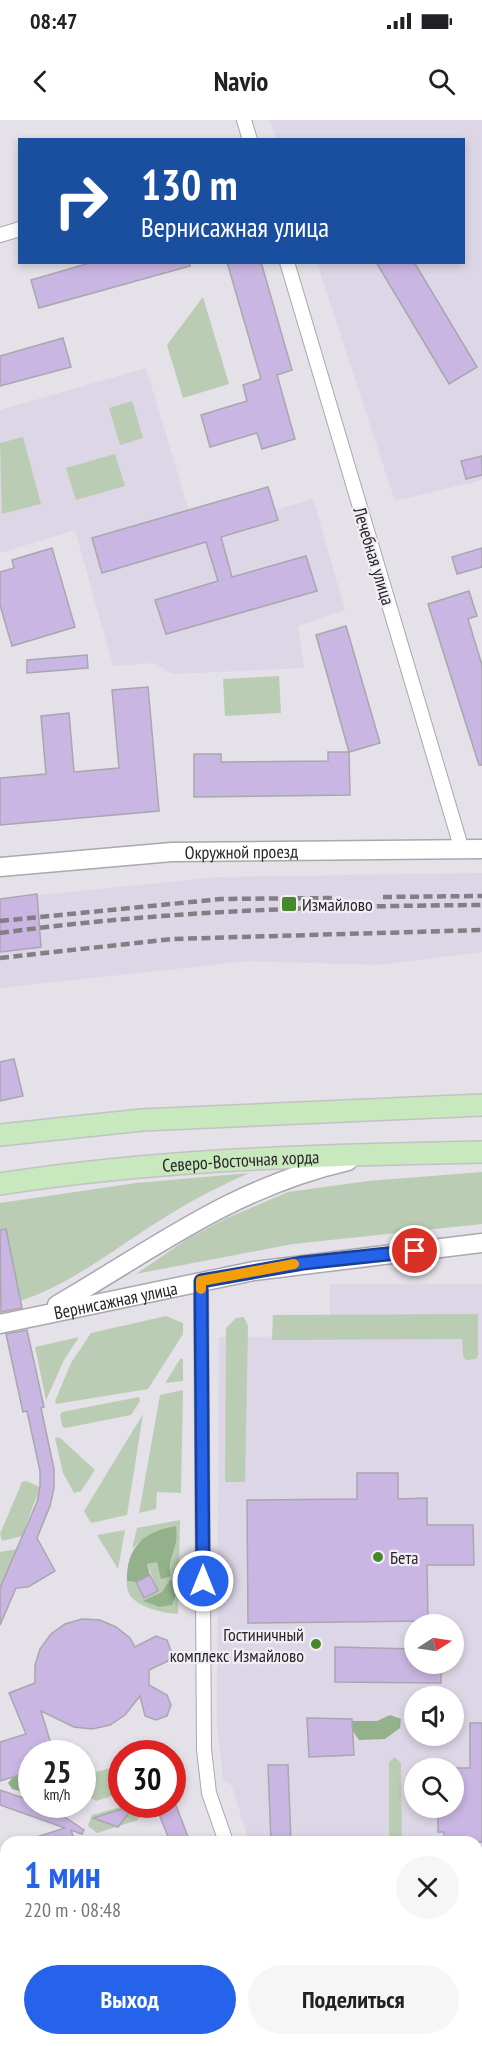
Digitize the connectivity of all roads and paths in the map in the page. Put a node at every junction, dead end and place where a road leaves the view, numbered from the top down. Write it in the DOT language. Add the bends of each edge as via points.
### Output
graph roads {
  1 [pos="244,120"];
  2 [pos="249,138"];
  3 [pos="18,230"];
  4 [pos="0,235"];
  5 [pos="288,264"];
  6 [pos="482,849"];
  7 [pos="462,850"];
  8 [pos="0,867"];
  9 [pos="482,1105"];
  10 [pos="0,1135"];
  11 [pos="482,1152"];
  12 [pos="381,1154"];
  13 [pos="0,1184"];
  14 [pos="482,1243"];
  15 [pos="201,1281"];
  16 [pos="43,1314"];
  17 [pos="0,1324"];
  18 [pos="224,1836"];
  1 -- 2 [label="street"];
  3 -- 4 [label="street"];
  5 -- 7 [label="street, Лечебная улица"];
  6 -- 7 [label="street, Окружной проезд"];
  7 -- 8 [label="street, Окружной проезд" via="172,852"];
  9 -- 10 [label="main road" via="165,1119"];
  11 -- 12 [label="main road, Северо-Восточная хорда"];
  12 -- 13 [label="main road, Северо-Восточная хорда" via="150,1166"];
  12 -- 16 [label="street" via="314,1169 226,1204"];
  14 -- 15 [label="street, Вернисажная улица" via="303,1263"];
  15 -- 16 [label="street, Вернисажная улица"];
  15 -- 18 [label="street" via="204,1749 209,1793"];
  16 -- 17 [label="street, Вернисажная улица"];
}
